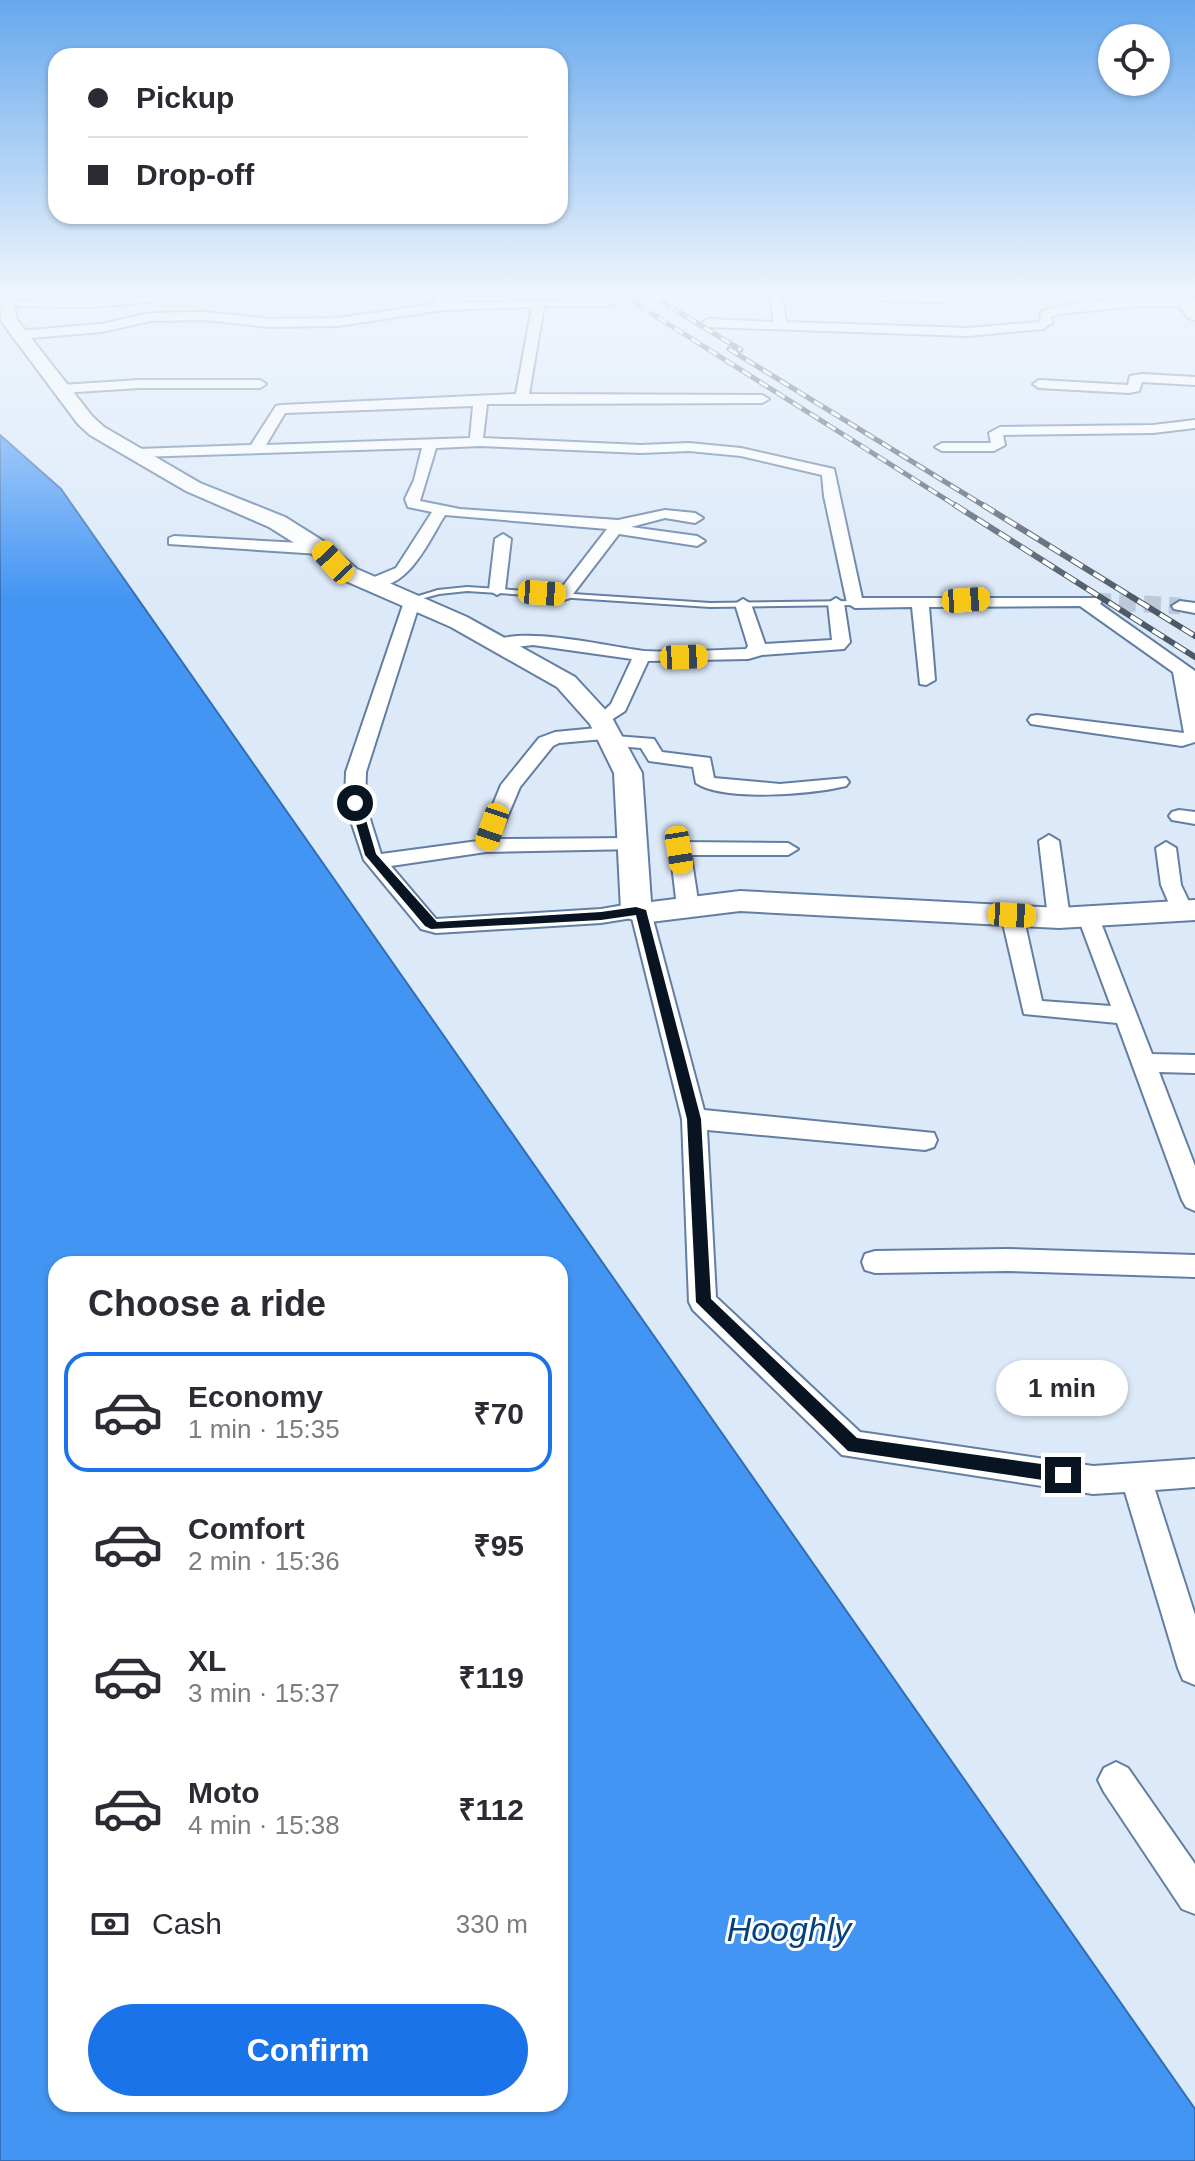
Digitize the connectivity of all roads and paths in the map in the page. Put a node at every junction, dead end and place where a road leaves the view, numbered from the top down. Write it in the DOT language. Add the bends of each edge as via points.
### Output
graph roads {
  1 [pos="67,397"];
  2 [pos="522,398"];
  3 [pos="762,399"];
  4 [pos="478,401"];
  5 [pos="1195,424"];
  6 [pos="476,442"];
  7 [pos="430,443"];
  8 [pos="942,447"];
  9 [pos="256,449"];
  10 [pos="138,453"];
  11 [pos="441,510"];
  12 [pos="695,518"];
  13 [pos="617,527"];
  14 [pos="503,539"];
  15 [pos="174,541"];
  16 [pos="697,541"];
  17 [pos="320,549"];
  18 [pos="373,583"];
  19 [pos="497,590"];
  20 [pos="564,595"];
  21 [pos="413,599"];
  22 [pos="836,603"];
  23 [pos="855,603"];
  24 [pos="920,603"];
  25 [pos="743,604"];
  26 [pos="500,644"];
  27 [pos="756,650"];
  28 [pos="642,655"];
  29 [pos="1188,674"];
  30 [pos="926,680"];
  31 [pos="1037,720"];
  32 [pos="607,732"];
  33 [pos="839,782"];
  34 [pos="1049,841"];
  35 [pos="631,844"];
  36 [pos="486,846"];
  37 [pos="1166,848"];
  38 [pos="788,849"];
  39 [pos="376,861"];
  40 [pos="688,907"];
  41 [pos="1188,910"];
  42 [pos="639,912"];
  43 [pos="1012,915"];
  44 [pos="1088,915"];
  45 [pos="1059,918"];
  46 [pos="1126,1015"];
  47 [pos="1145,1063"];
  48 [pos="1195,1064"];
  49 [pos="694,1119"];
  50 [pos="925,1140"];
  51 [pos="1195,1200"];
  52 [pos="875,1262"];
  53 [pos="1195,1266"];
  54 [pos="1195,1473"];
  55 [pos="1136,1477"];
  56 [pos="1195,1668"];
  57 [pos="1116,1780"];
  58 [pos="1195,1896"];
  1 -- 10 [label="street" via="90,426"];
  2 -- 3 [label="street"];
  2 -- 4 [label="street"];
  4 -- 6 [label="street"];
  4 -- 9 [label="street" via="284,408"];
  5 -- 8 [label="street" via="1000,431 994,447"];
  6 -- 7 [label="street"];
  6 -- 23 [label="street" via="691,447 829,472"];
  7 -- 9 [label="street"];
  7 -- 11 [label="street" via="412,501"];
  9 -- 10 [label="street"];
  10 -- 17 [label="street" via="193,487 277,522"];
  11 -- 13 [label="street"];
  11 -- 18 [label="street" via="402,571"];
  12 -- 13 [label="street" via="665,514"];
  13 -- 16 [label="street"];
  13 -- 20 [label="street"];
  14 -- 19 [label="street"];
  15 -- 17 [label="street"];
  17 -- 18 [label="street" via="342,570"];
  18 -- 21 [label="street"];
  19 -- 20 [label="lane"];
  19 -- 21 [label="lane" via="452,590"];
  20 -- 25 [label="lane"];
  21 -- 26 [label="street"];
  21 -- 39 [label="street" via="356,772 355,803"];
  22 -- 23 [label="lane"];
  22 -- 25 [label="lane"];
  22 -- 27 [label="street" via="838,645"];
  23 -- 24 [label="street"];
  24 -- 29 [label="street" via="997,598 1089,601"];
  24 -- 30 [label="street"];
  25 -- 27 [label="street"];
  26 -- 28 [label="street" via="533,640"];
  26 -- 32 [label="street" via="566,682"];
  27 -- 28 [label="street"];
  28 -- 32 [label="street"];
  29 -- 31 [label="street" via="1192,737 1182,740"];
  32 -- 33 [label="street" via="647,743 656,757 703,762 703,779 709,783 780,790"];
  32 -- 35 [label="street" via="628,773"];
  32 -- 36 [label="street" via="546,742 511,785"];
  34 -- 45 [label="street"];
  35 -- 36 [label="street"];
  35 -- 42 [label="street"];
  36 -- 39 [label="street"];
  37 -- 41 [label="street" via="1171,885"];
  38 -- 40 [label="street" via="680,848"];
  39 -- 42 [label="street" via="436,926"];
  40 -- 42 [label="street"];
  40 -- 43 [label="street" via="740,901"];
  41 -- 44 [label="street"];
  42 -- 49 [label="street"];
  43 -- 45 [label="street"];
  43 -- 46 [label="street" via="1032,1008"];
  44 -- 45 [label="street"];
  44 -- 46 [label="street"];
  46 -- 47 [label="street"];
  47 -- 48 [label="street"];
  47 -- 51 [label="street"];
  49 -- 50 [label="street"];
  49 -- 55 [label="street" via="703,1302 853,1445 1093,1480"];
  52 -- 53 [label="street"];
  54 -- 55 [label="street"];
  55 -- 56 [label="street"];
  57 -- 58 [label="street"];
}
